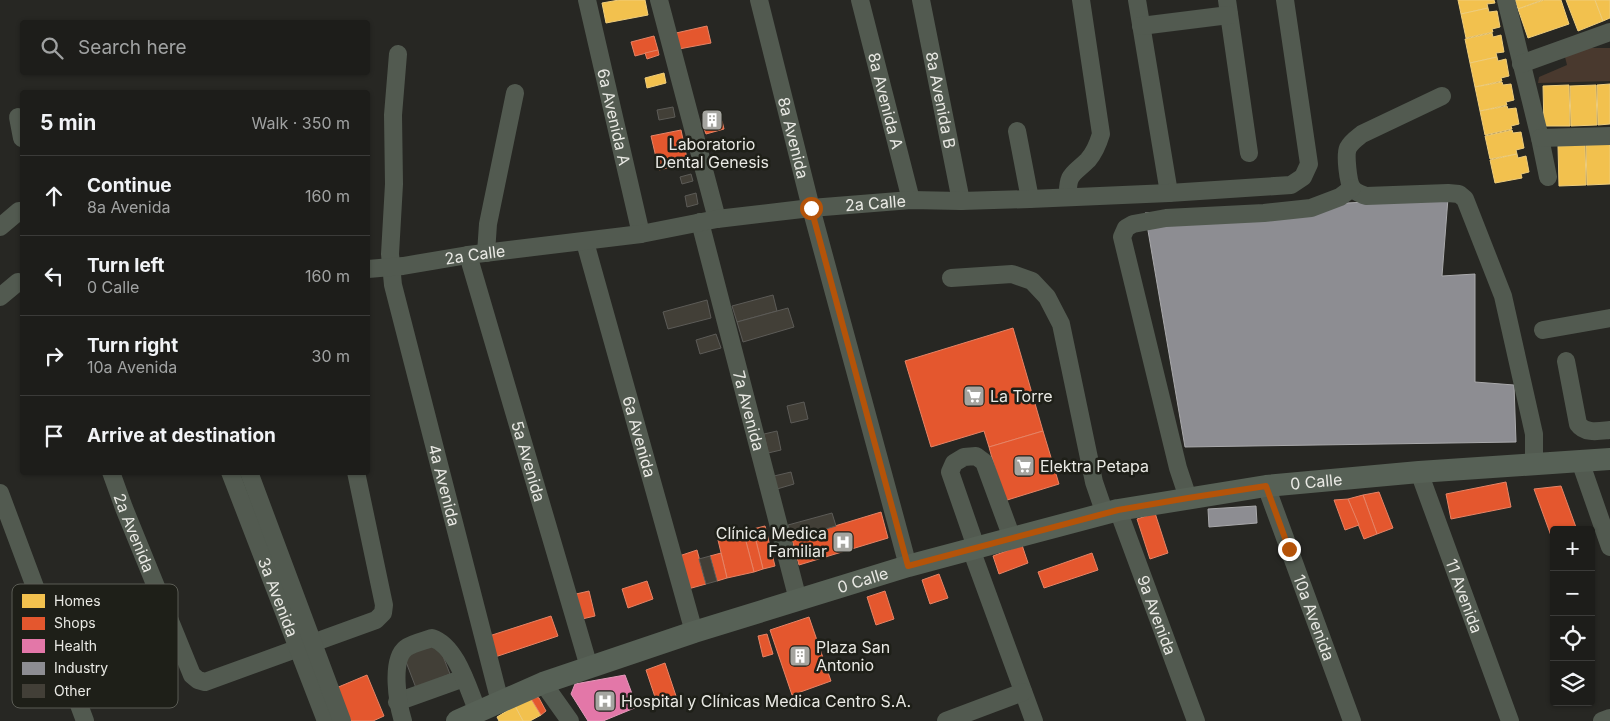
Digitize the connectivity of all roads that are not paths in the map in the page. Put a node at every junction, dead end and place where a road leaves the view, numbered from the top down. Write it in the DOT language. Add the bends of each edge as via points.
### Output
graph roads {
  1 [pos="587,0"];
  2 [pos="659,0"];
  3 [pos="759,0"];
  4 [pos="860,0"];
  5 [pos="922,0"];
  6 [pos="1081,0"];
  7 [pos="1137,0"];
  8 [pos="1285,0"];
  9 [pos="1506,0"];
  10 [pos="1228,7"];
  11 [pos="1141,26"];
  12 [pos="1607,34"];
  13 [pos="398,54"];
  14 [pos="1521,64"];
  15 [pos="515,93"];
  16 [pos="1442,96"];
  17 [pos="18,117"];
  18 [pos="20,128"];
  19 [pos="1016,131"];
  20 [pos="1610,136"];
  21 [pos="1540,138"];
  22 [pos="1249,152"];
  23 [pos="1548,178"];
  24 [pos="1352,188"];
  25 [pos="1169,193"];
  26 [pos="1068,197"];
  27 [pos="1030,199"];
  28 [pos="911,200"];
  29 [pos="961,201"];
  30 [pos="811,208"];
  31 [pos="19,211"];
  32 [pos="708,220"];
  33 [pos="0,227"];
  34 [pos="640,234"];
  35 [pos="585,242"];
  36 [pos="486,253"];
  37 [pos="468,255"];
  38 [pos="391,268"];
  39 [pos="370,269"];
  40 [pos="951,278"];
  41 [pos="18,282"];
  42 [pos="0,297"];
  43 [pos="1610,318"];
  44 [pos="1543,330"];
  45 [pos="1566,361"];
  46 [pos="1610,430"];
  47 [pos="1610,460"];
  48 [pos="1580,461"];
  49 [pos="1534,464"];
  50 [pos="1418,472"];
  51 [pos="111,475"];
  52 [pos="231,475"];
  53 [pos="250,475"];
  54 [pos="357,475"];
  55 [pos="1266,486"];
  56 [pos="0,493"];
  57 [pos="258,498"];
  58 [pos="1188,498"];
  59 [pos="242,504"];
  60 [pos="1111,512"];
  61 [pos="1012,538"];
  62 [pos="974,548"];
  63 [pos="1610,548"];
  64 [pos="908,566"];
  65 [pos="34,584"];
  66 [pos="155,584"];
  67 [pos="798,600"];
  68 [pos="694,632"];
  69 [pos="178,641"];
  70 [pos="304,645"];
  71 [pos="589,667"];
  72 [pos="464,678"];
  73 [pos="543,683"];
  74 [pos="1024,692"];
  75 [pos="398,702"];
  76 [pos="500,702"];
  77 [pos="80,708"];
  78 [pos="478,712"];
  79 [pos="1610,718"];
  80 [pos="85,721"];
  81 [pos="326,721"];
  82 [pos="342,721"];
  83 [pos="402,721"];
  84 [pos="457,721"];
  85 [pos="570,721"];
  86 [pos="946,721"];
  87 [pos="1034,721"];
  88 [pos="1196,721"];
  89 [pos="1352,721"];
  90 [pos="1510,721"];
  91 [pos="1602,721"];
  1 -- 34 [label="street, 6a Avenida A"];
  2 -- 32 [label="street, 7a Avenida"];
  3 -- 30 [label="street, 8a Avenida"];
  4 -- 28 [label="street, 8a Avenida A"];
  5 -- 29 [label="street, 8a Avenida B"];
  6 -- 26 [label="street" via="1101,134 1097,148 1069,179"];
  7 -- 11 [label="street"];
  8 -- 25 [label="street, 2a Calle" via="1309,164 1303,177 1291,185"];
  9 -- 14 [label="street"];
  10 -- 11 [label="street"];
  10 -- 22 [label="street"];
  11 -- 25 [label="street"];
  12 -- 14 [label="street"];
  13 -- 38 [label="street, 4a Avenida" via="393,115"];
  14 -- 21 [label="street"];
  15 -- 36 [label="street" via="488,224"];
  16 -- 24 [label="street" via="1354,140 1347,150"];
  17 -- 18 [label="street"];
  19 -- 27 [label="street"];
  20 -- 21 [label="street"];
  21 -- 23 [label="street"];
  24 -- 49 [label="street" via="1366,196 1448,193 1459,194 1466,199 1504,296 1534,434"];
  24 -- 58 [label="street" via="1340,197 1310,208 1166,218 1126,228 1122,237"];
  25 -- 26 [label="street, 2a Calle"];
  26 -- 27 [label="street, 2a Calle"];
  27 -- 29 [label="street, 2a Calle"];
  28 -- 29 [label="street, 2a Calle"];
  28 -- 30 [label="street, 2a Calle"];
  30 -- 32 [label="street, 2a Calle"];
  30 -- 64 [label="street, 8a Avenida"];
  31 -- 33 [label="street"];
  32 -- 34 [label="street, 2a Calle"];
  32 -- 67 [label="street, 7a Avenida"];
  34 -- 35 [label="street, 2a Calle"];
  35 -- 36 [label="street, 2a Calle"];
  35 -- 68 [label="street, 6a Avenida"];
  36 -- 37 [label="street, 2a Calle"];
  37 -- 38 [label="street, 2a Calle"];
  37 -- 71 [label="street, 5a Avenida"];
  38 -- 39 [label="street, 2a Calle"];
  38 -- 76 [label="street, 4a Avenida"];
  40 -- 60 [label="street, 9a Avenida" via="1012,274 1032,281 1047,297 1061,324 1094,482"];
  41 -- 42 [label="street"];
  43 -- 44 [label="street"];
  45 -- 46 [label="street" via="1578,424 1587,431"];
  47 -- 48 [label="main road, 0 Calle"];
  48 -- 49 [label="main road, 0 Calle"];
  48 -- 63 [label="street"];
  49 -- 50 [label="main road, 0 Calle"];
  50 -- 55 [label="main road, 0 Calle"];
  50 -- 90 [label="street, 11 Avenida"];
  51 -- 66 [label="street, 2a Avenida"];
  52 -- 59 [label="street, 3a Avenida"];
  53 -- 57 [label="street, 3a Avenida"];
  54 -- 70 [label="street" via="383,613 376,620"];
  55 -- 58 [label="main road, 0 Calle"];
  55 -- 89 [label="street, 10a Avenida"];
  56 -- 65 [label="street"];
  57 -- 59 [label="street"];
  57 -- 70 [label="street, 3a Avenida"];
  58 -- 60 [label="main road, 0 Calle"];
  59 -- 70 [label="street, 3a Avenida"];
  60 -- 61 [label="main road, 0 Calle"];
  60 -- 88 [label="street, 9a Avenida"];
  61 -- 62 [label="main road, 0 Calle"];
  61 -- 62 [label="street" via="984,462 976,456 964,457 954,463 950,472"];
  62 -- 64 [label="main road, 0 Calle"];
  62 -- 74 [label="street"];
  64 -- 67 [label="main road, 0 Calle"];
  67 -- 68 [label="main road, 0 Calle"];
  68 -- 71 [label="main road, 0 Calle"];
  69 -- 70 [label="street, 2a Avenida" via="192,675 205,682"];
  70 -- 81 [label="street, 3a Avenida"];
  70 -- 82 [label="street, 3a Avenida"];
  71 -- 73 [label="main road, 0 Calle"];
  72 -- 75 [label="street"];
  72 -- 75 [label="street" via="448,647 432,638 406,648 401,655 396,682"];
  72 -- 78 [label="street"];
  73 -- 76 [label="main road, 0 Calle"];
  73 -- 85 [label="street"];
  74 -- 86 [label="street"];
  74 -- 87 [label="street"];
  75 -- 83 [label="street"];
  76 -- 78 [label="main road, 0 Calle"];
  77 -- 80 [label="street"];
  78 -- 84 [label="main road, 0 Calle"];
  79 -- 91 [label="street"];
}
